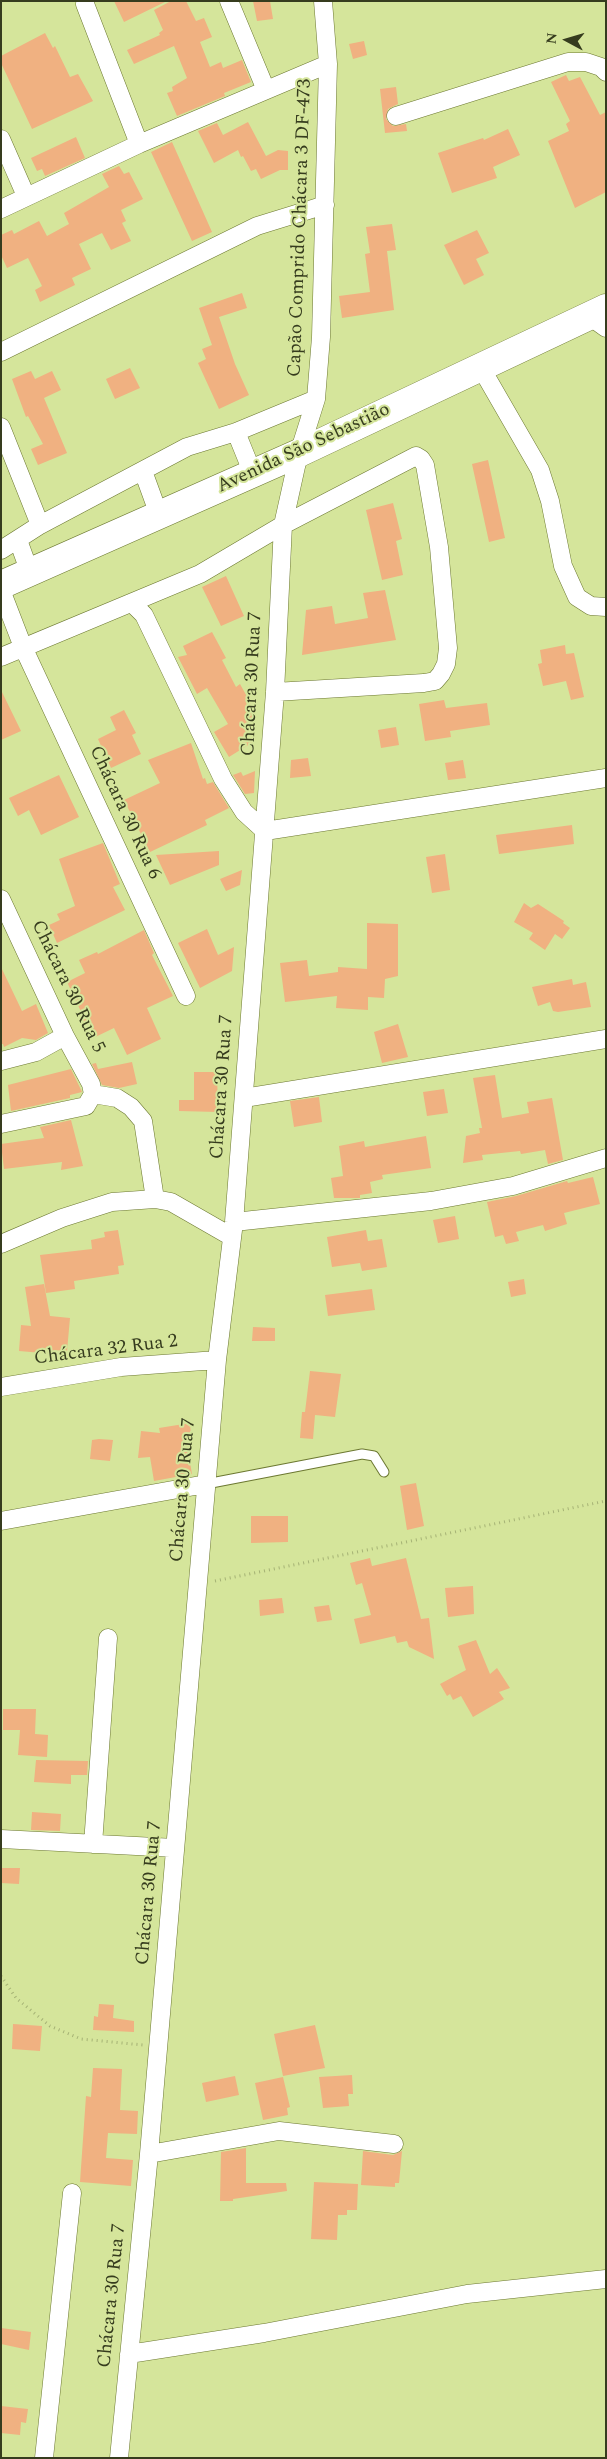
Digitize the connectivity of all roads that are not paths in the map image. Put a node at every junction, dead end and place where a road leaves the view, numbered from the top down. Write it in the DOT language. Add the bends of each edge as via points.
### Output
graph roads {
  1 [pos="229,1"];
  2 [pos="326,2"];
  3 [pos="85,4"];
  4 [pos="328,64"];
  5 [pos="606,72"];
  6 [pos="266,90"];
  7 [pos="396,116"];
  8 [pos="1,139"];
  9 [pos="139,144"];
  10 [pos="26,196"];
  11 [pos="325,205"];
  12 [pos="1,209"];
  13 [pos="600,317"];
  14 [pos="1,352"];
  15 [pos="480,366"];
  16 [pos="316,399"];
  17 [pos="1,427"];
  18 [pos="236,432"];
  19 [pos="299,453"];
  20 [pos="143,471"];
  21 [pos="253,474"];
  22 [pos="159,515"];
  23 [pos="40,525"];
  24 [pos="283,525"];
  25 [pos="18,540"];
  26 [pos="1,550"];
  27 [pos="30,573"];
  28 [pos="1,585"];
  29 [pos="1,590"];
  30 [pos="133,604"];
  31 [pos="606,607"];
  32 [pos="23,648"];
  33 [pos="1,657"];
  34 [pos="275,692"];
  35 [pos="606,778"];
  36 [pos="265,831"];
  37 [pos="1,898"];
  38 [pos="186,996"];
  39 [pos="65,1036"];
  40 [pos="606,1039"];
  41 [pos="1,1061"];
  42 [pos="94,1094"];
  43 [pos="244,1098"];
  44 [pos="1,1124"];
  45 [pos="606,1158"];
  46 [pos="155,1200"];
  47 [pos="233,1230"];
  48 [pos="1,1244"];
  49 [pos="217,1360"];
  50 [pos="1,1387"];
  51 [pos="384,1472"];
  52 [pos="206,1484"];
  53 [pos="1,1521"];
  54 [pos="108,1638"];
  55 [pos="1,1839"];
  56 [pos="93,1844"];
  57 [pos="175,1848"];
  58 [pos="394,2144"];
  59 [pos="149,2154"];
  60 [pos="72,2193"];
  61 [pos="606,2279"];
  62 [pos="129,2354"];
  63 [pos="44,2458"];
  64 [pos="119,2458"];
  1 -- 6 [label="street"];
  2 -- 4 [label="street, Capão Comprido Chácara 3 DF-473"];
  3 -- 9 [label="street"];
  4 -- 6 [label="street"];
  4 -- 11 [label="street, Capão Comprido Chácara 3 DF-473"];
  5 -- 7 [label="street" via="586,62 568,62"];
  6 -- 9 [label="street"];
  8 -- 10 [label="street"];
  9 -- 10 [label="street"];
  10 -- 12 [label="street"];
  11 -- 14 [label="street" via="258,226"];
  11 -- 16 [label="street, Capão Comprido Chácara 3 DF-473"];
  13 -- 15 [label="main road, Avenida São Sebastião"];
  15 -- 19 [label="main road, Avenida São Sebastião"];
  15 -- 31 [label="street" via="540,470 550,501 563,566 577,598 592,606"];
  16 -- 18 [label="street"];
  16 -- 19 [label="street, Capão Comprido Chácara 3 DF-473"];
  17 -- 23 [label="street"];
  18 -- 20 [label="street" via="186,447"];
  18 -- 21 [label="street"];
  19 -- 21 [label="main road, Avenida São Sebastião"];
  19 -- 24 [label="street, Chácara 30 Rua 7"];
  20 -- 22 [label="street"];
  20 -- 23 [label="street"];
  21 -- 22 [label="main road, Avenida São Sebastião"];
  22 -- 27 [label="main road, Avenida São Sebastião"];
  23 -- 25 [label="street"];
  24 -- 30 [label="street" via="200,574"];
  24 -- 34 [label="street, Chácara 30 Rua 7"];
  24 -- 34 [label="street" via="416,456 421,459 439,547 448,648 441,674 435,681 424,684"];
  25 -- 26 [label="street"];
  25 -- 27 [label="street"];
  27 -- 28 [label="main road, Avenida São Sebastião"];
  29 -- 32 [label="street, Chácara 30 Rua 6"];
  30 -- 32 [label="street"];
  30 -- 36 [label="street" via="144,615 223,779 244,812"];
  32 -- 33 [label="street"];
  32 -- 38 [label="street, Chácara 30 Rua 6"];
  34 -- 36 [label="street, Chácara 30 Rua 7"];
  35 -- 36 [label="street"];
  36 -- 43 [label="street, Chácara 30 Rua 7"];
  37 -- 39 [label="street, Chácara 30 Rua 5"];
  39 -- 41 [label="street" via="36,1052"];
  39 -- 42 [label="street, Chácara 30 Rua 5"];
  40 -- 43 [label="street"];
  42 -- 44 [label="street" via="86,1106"];
  42 -- 46 [label="street" via="117,1098 131,1107 143,1121"];
  43 -- 47 [label="street, Chácara 30 Rua 7"];
  45 -- 47 [label="street" via="514,1186 431,1202"];
  46 -- 47 [label="street" via="171,1202"];
  46 -- 48 [label="street" via="112,1202 62,1218"];
  47 -- 49 [label="street, Chácara 30 Rua 7"];
  49 -- 50 [label="street, Chácara 32 Rua 2" via="121,1367"];
  49 -- 52 [label="street, Chácara 30 Rua 7"];
  51 -- 52 [label="lane" via="374,1456 362,1454"];
  52 -- 53 [label="street"];
  52 -- 57 [label="street, Chácara 30 Rua 7"];
  54 -- 56 [label="street"];
  55 -- 56 [label="street"];
  56 -- 57 [label="street"];
  57 -- 59 [label="street, Chácara 30 Rua 7"];
  58 -- 59 [label="street" via="279,2131"];
  59 -- 62 [label="street, Chácara 30 Rua 7"];
  60 -- 63 [label="street"];
  61 -- 62 [label="street" via="467,2294 264,2333"];
  62 -- 64 [label="street, Chácara 30 Rua 7"];
}
